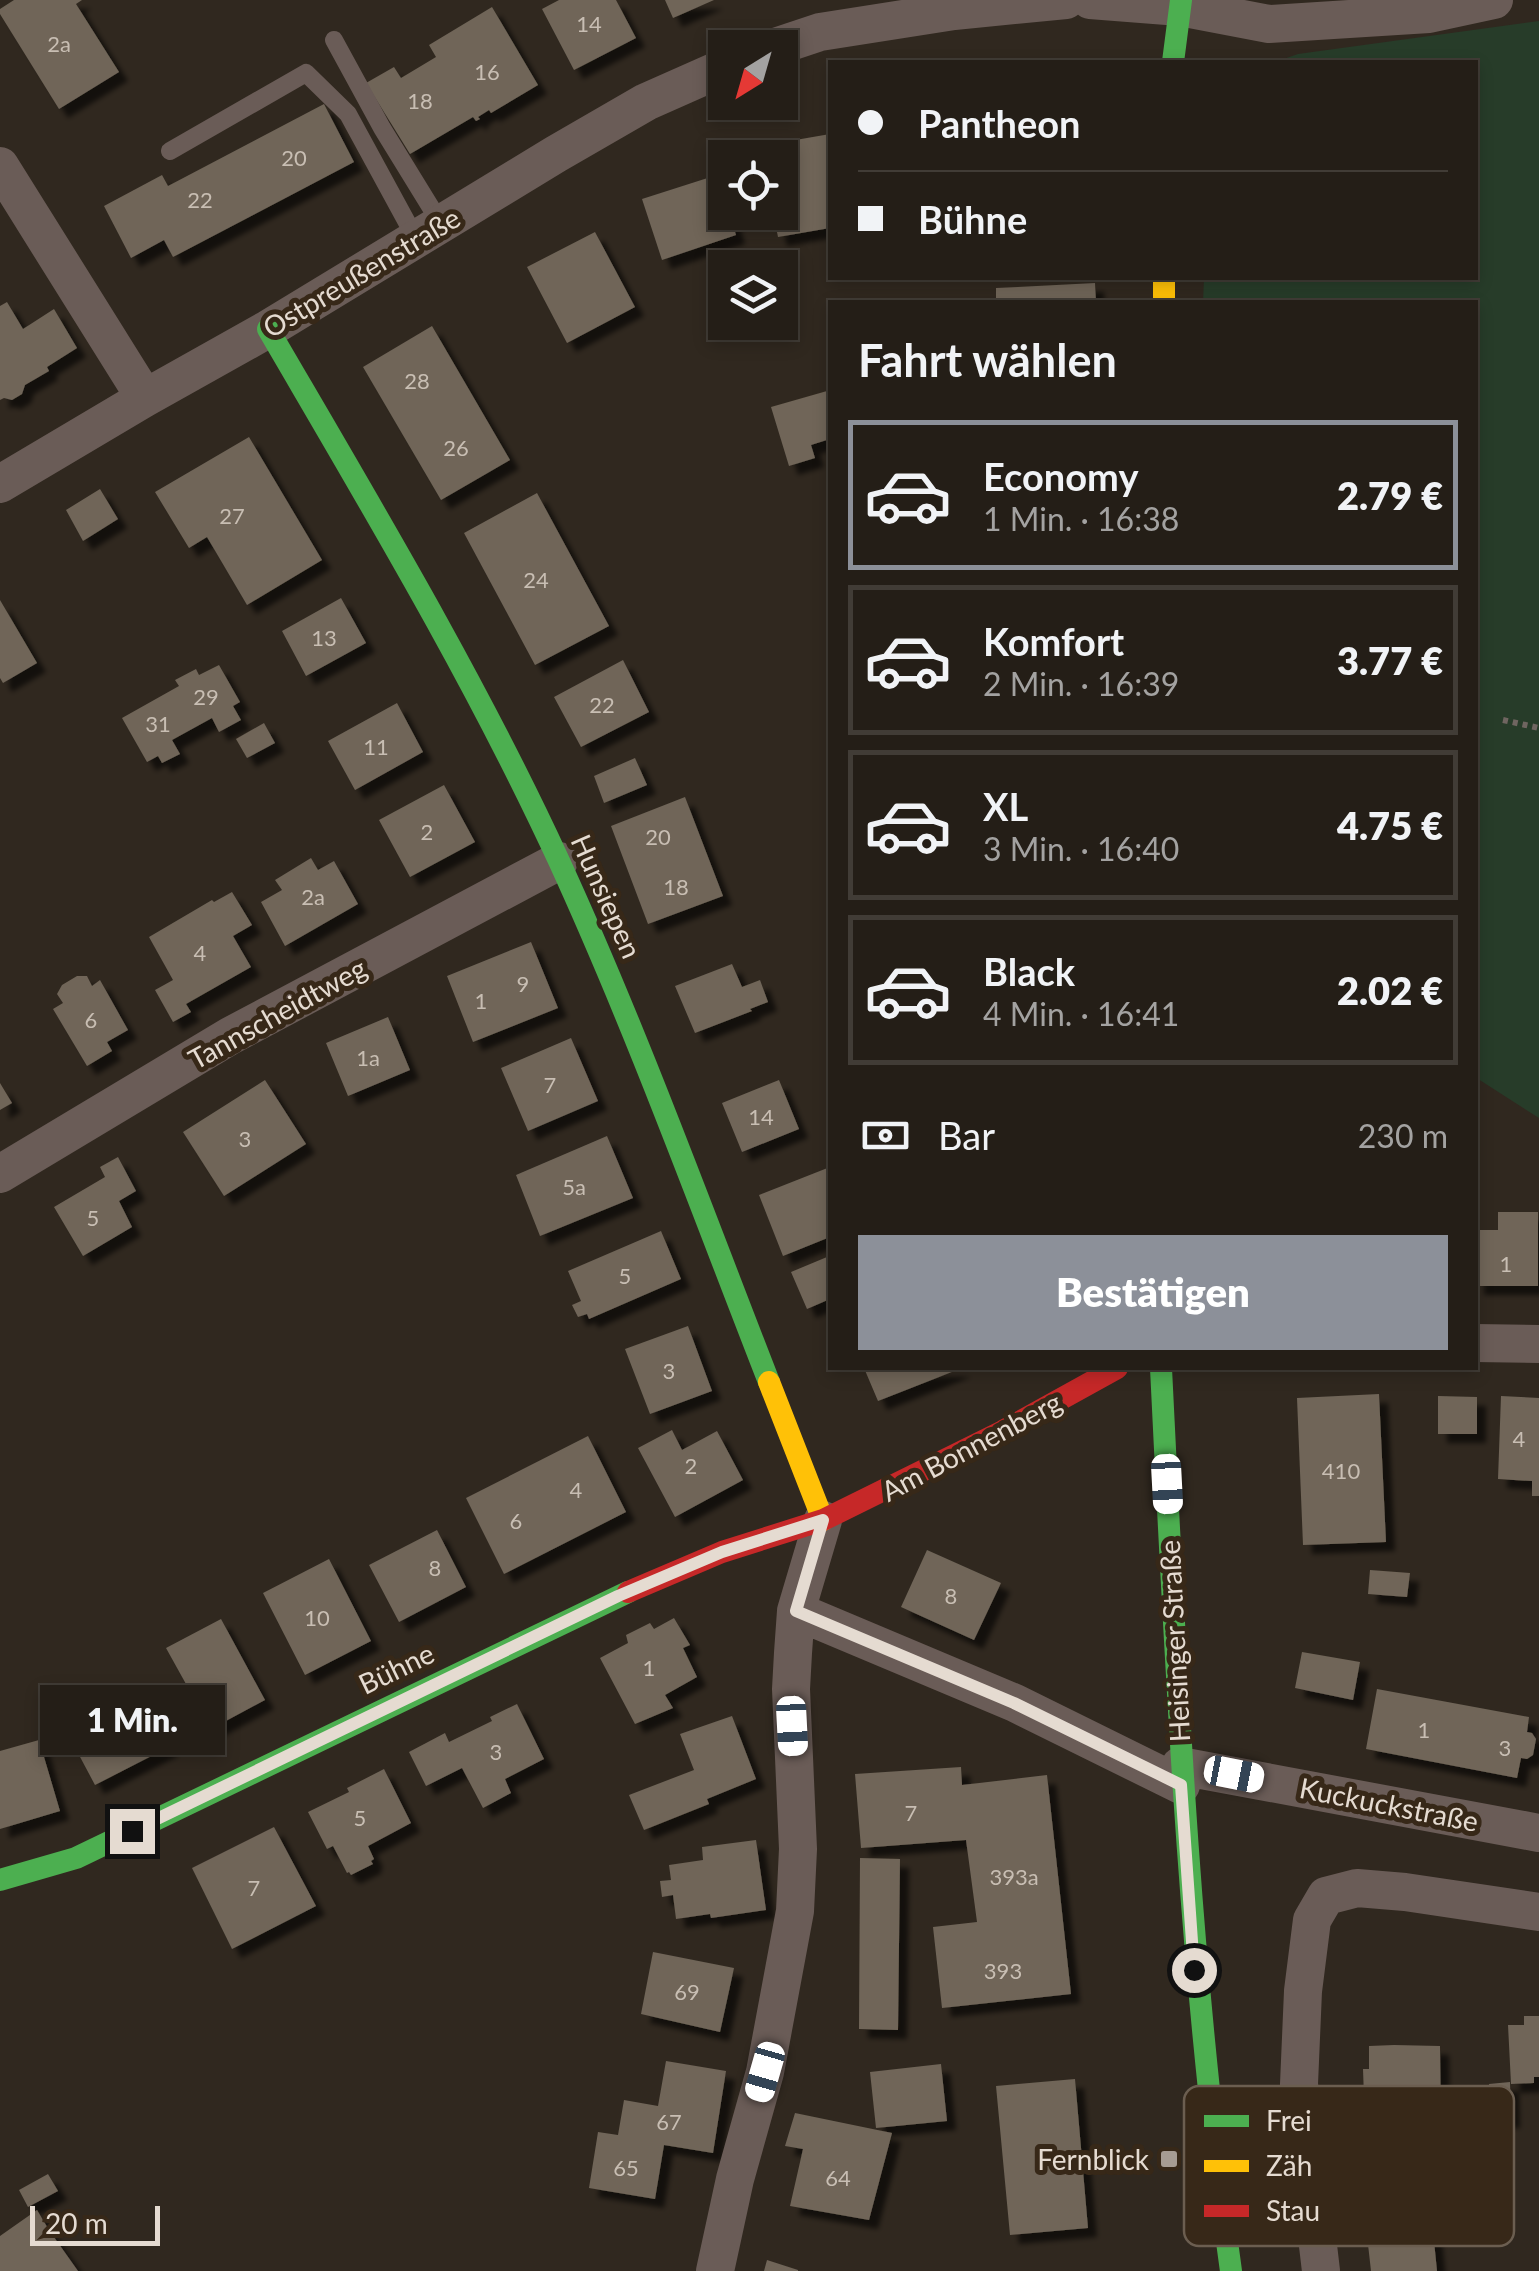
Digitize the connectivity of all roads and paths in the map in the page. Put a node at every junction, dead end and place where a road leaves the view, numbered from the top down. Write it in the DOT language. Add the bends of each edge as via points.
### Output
graph roads {
  1 [pos="1066,0"];
  2 [pos="1090,0"];
  3 [pos="1494,0"];
  4 [pos="1182,2"];
  5 [pos="798,39"];
  6 [pos="334,40"];
  7 [pos="1174,60"];
  8 [pos="708,75"];
  9 [pos="170,150"];
  10 [pos="0,166"];
  11 [pos="428,232"];
  12 [pos="268,329"];
  13 [pos="146,398"];
  14 [pos="0,484"];
  15 [pos="1503,720"];
  16 [pos="1539,728"];
  17 [pos="559,862"];
  18 [pos="0,1174"];
  19 [pos="1478,1344"];
  20 [pos="1539,1344"];
  21 [pos="1113,1370"];
  22 [pos="1162,1370"];
  23 [pos="823,1520"];
  24 [pos="796,1611"];
  25 [pos="1180,1776"];
  26 [pos="1539,1833"];
  27 [pos="0,1880"];
  28 [pos="1539,1912"];
  29 [pos="1206,2086"];
  30 [pos="1299,2086"];
  31 [pos="1227,2246"];
  32 [pos="1318,2246"];
  33 [pos="715,2271"];
  34 [pos="1231,2271"];
  35 [pos="1321,2271"];
  1 -- 5 [label="street" via="954,11"];
  2 -- 4 [label="street"];
  3 -- 4 [label="street" via="1429,14 1269,24"];
  4 -- 7 [label="street"];
  6 -- 11 [label="lane"];
  8 -- 11 [label="street, Ostpreußenstraße" via="646,102"];
  9 -- 11 [label="lane" via="306,73 348,114"];
  10 -- 13 [label="street"];
  11 -- 12 [label="street, Ostpreußenstraße"];
  12 -- 13 [label="street, Ostpreußenstraße"];
  12 -- 17 [label="street, Hunsiepen" via="430,608"];
  13 -- 14 [label="street, Ostpreußenstraße"];
  15 -- 16 [label="path"];
  17 -- 18 [label="street, Tannscheidtweg" via="230,1036"];
  17 -- 23 [label="street, Hunsiepen"];
  19 -- 20 [label="street"];
  21 -- 23 [label="street, Am Bonnenberg"];
  22 -- 25 [label="street, Heisinger Straße"];
  23 -- 24 [label="street"];
  23 -- 27 [label="street, Bühne" via="722,1552 618,1596 76,1858"];
  24 -- 25 [label="street"];
  24 -- 33 [label="street" via="790,1689 796,1911 765,2072"];
  25 -- 26 [label="street, Kuckuckstraße" via="1234,1774"];
  25 -- 29 [label="street, Heisinger Straße"];
  28 -- 30 [label="street" via="1357,1888 1326,1896 1312,1920"];
  31 -- 34 [label="street, Heisinger Straße"];
  32 -- 35 [label="street"];
}
